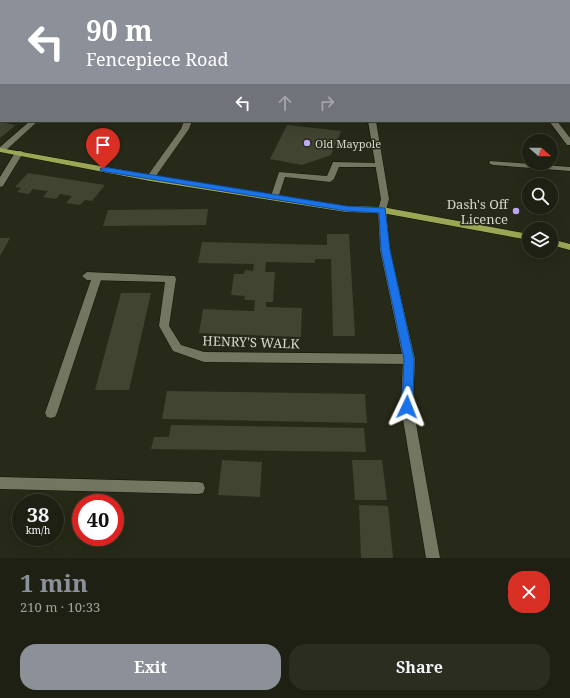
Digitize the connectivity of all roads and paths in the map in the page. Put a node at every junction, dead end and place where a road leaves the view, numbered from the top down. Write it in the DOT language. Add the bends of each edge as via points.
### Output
graph roads {
  1 [pos="33,122"];
  2 [pos="188,122"];
  3 [pos="372,122"];
  4 [pos="554,122"];
  5 [pos="570,143"];
  6 [pos="0,150"];
  7 [pos="19,153"];
  8 [pos="493,163"];
  9 [pos="379,166"];
  10 [pos="570,169"];
  11 [pos="150,178"];
  12 [pos="0,184"];
  13 [pos="275,196"];
  14 [pos="382,210"];
  15 [pos="522,236"];
  16 [pos="558,244"];
  17 [pos="570,247"];
  18 [pos="409,359"];
  19 [pos="51,413"];
  20 [pos="0,483"];
  21 [pos="198,488"];
  22 [pos="433,558"];
  1 -- 6 [label="street"];
  2 -- 11 [label="street"];
  3 -- 9 [label="street"];
  4 -- 5 [label="street"];
  6 -- 7 [label="main road"];
  7 -- 11 [label="main road"];
  7 -- 12 [label="street"];
  8 -- 10 [label="street"];
  9 -- 13 [label="street" via="336,164 330,179 282,174"];
  9 -- 14 [label="street" via="385,199"];
  11 -- 13 [label="main road"];
  13 -- 14 [label="main road" via="346,209"];
  14 -- 15 [label="main road"];
  14 -- 18 [label="street" via="385,250"];
  16 -- 17 [label="main road"];
  18 -- 19 [label="street, HENRY'S WALK" via="204,357 177,348 164,326 171,279 92,276"];
  18 -- 22 [label="street" via="407,407"];
  20 -- 21 [label="street"];
}
